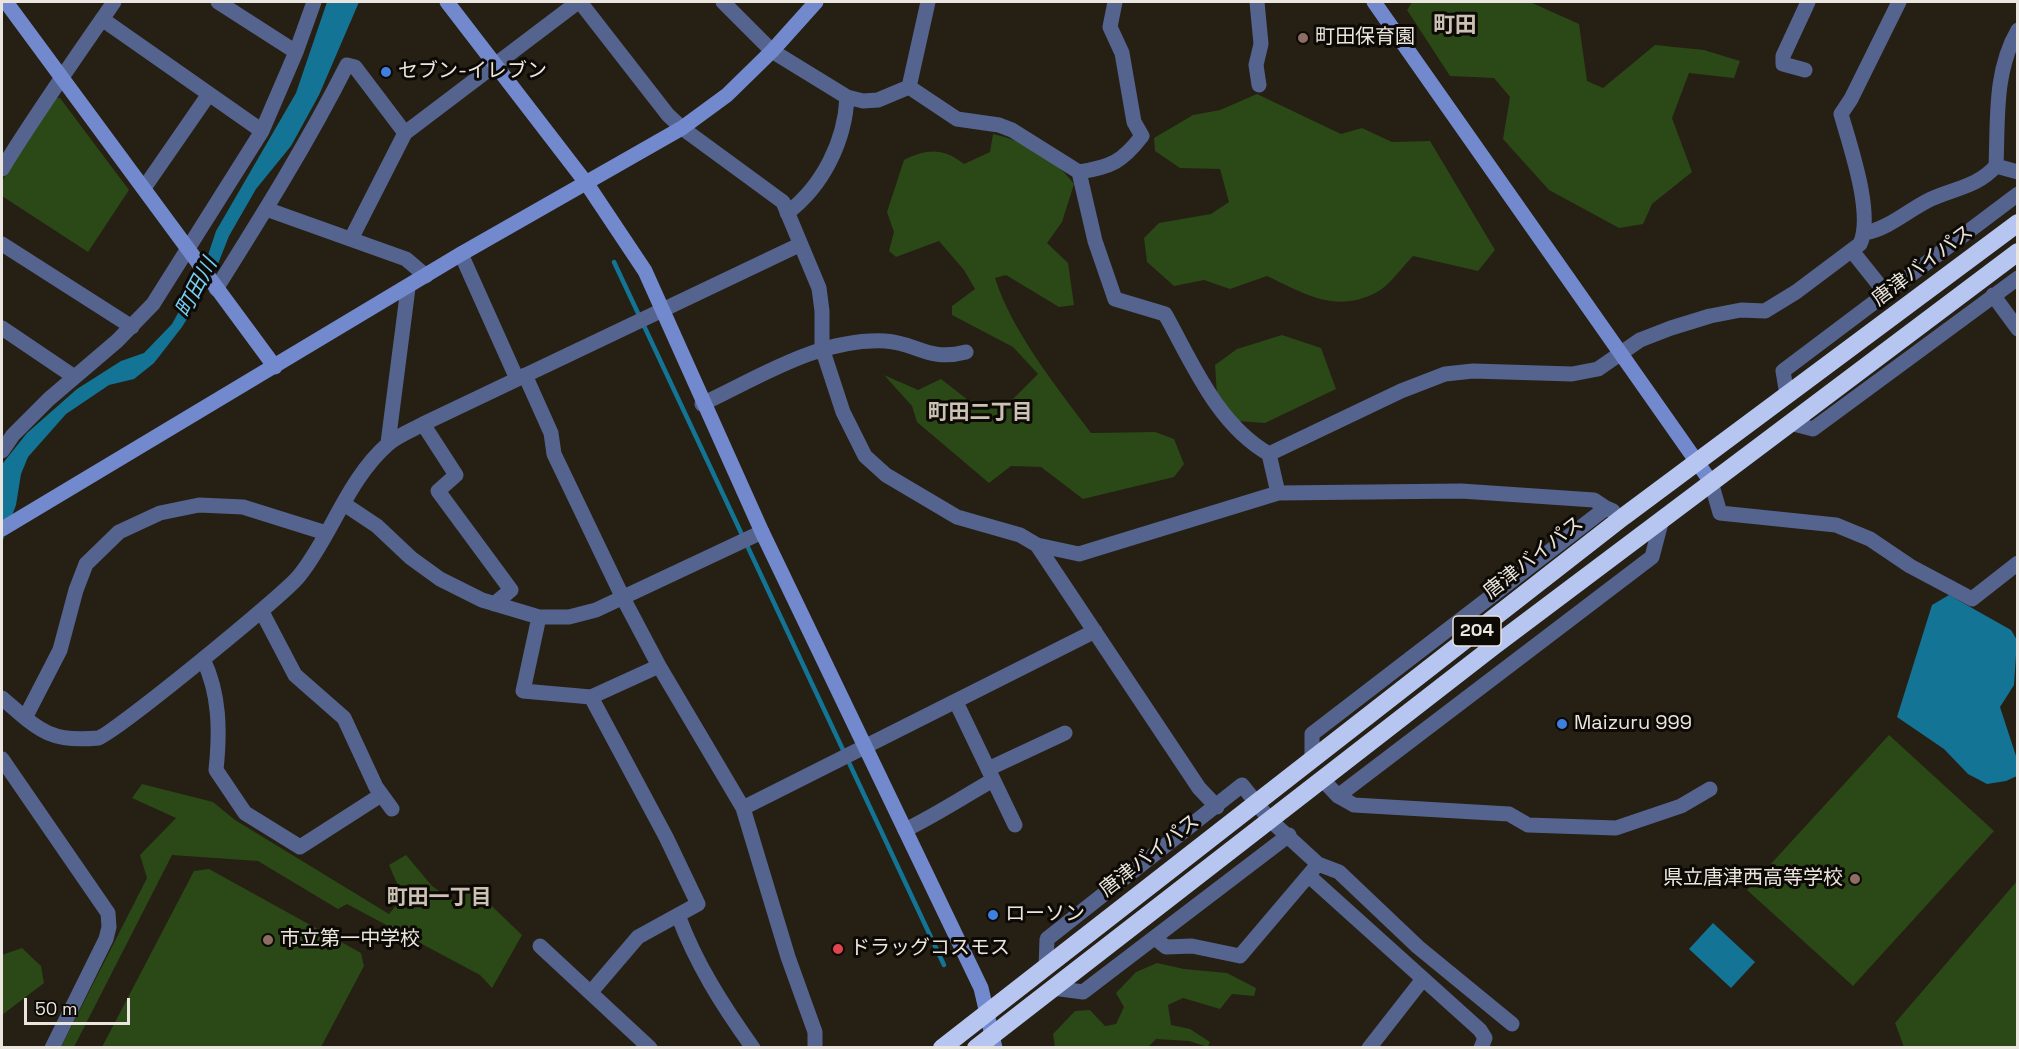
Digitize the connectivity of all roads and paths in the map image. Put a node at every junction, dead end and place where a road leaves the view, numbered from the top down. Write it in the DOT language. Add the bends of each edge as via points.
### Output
graph roads {
  1 [pos="6,2"];
  2 [pos="114,2"];
  3 [pos="218,2"];
  4 [pos="447,2"];
  5 [pos="579,2"];
  6 [pos="723,2"];
  7 [pos="816,2"];
  8 [pos="928,2"];
  9 [pos="1115,2"];
  10 [pos="1257,2"];
  11 [pos="1374,2"];
  12 [pos="1808,2"];
  13 [pos="1899,2"];
  14 [pos="310,5"];
  15 [pos="102,19"];
  16 [pos="2018,30"];
  17 [pos="772,51"];
  18 [pos="296,52"];
  19 [pos="496,64"];
  20 [pos="1804,70"];
  21 [pos="62,79"];
  22 [pos="1259,85"];
  23 [pos="909,87"];
  24 [pos="209,94"];
  25 [pos="847,97"];
  26 [pos="682,128"];
  27 [pos="262,131"];
  28 [pos="405,133"];
  29 [pos="4,158"];
  30 [pos="1996,166"];
  31 [pos="1079,172"];
  32 [pos="2018,172"];
  33 [pos="587,184"];
  34 [pos="144,188"];
  35 [pos="2018,194"];
  36 [pos="267,209"];
  37 [pos="787,213"];
  38 [pos="2018,223"];
  39 [pos="1865,233"];
  40 [pos="351,239"];
  41 [pos="2,244"];
  42 [pos="799,245"];
  43 [pos="187,248"];
  44 [pos="1852,251"];
  45 [pos="2018,252"];
  46 [pos="461,254"];
  47 [pos="426,276"];
  48 [pos="2018,278"];
  49 [pos="408,288"];
  50 [pos="1891,288"];
  51 [pos="216,289"];
  52 [pos="1993,295"];
  53 [pos="1955,299"];
  54 [pos="1908,305"];
  55 [pos="662,311"];
  56 [pos="1967,315"];
  57 [pos="132,327"];
  58 [pos="2,328"];
  59 [pos="2018,328"];
  60 [pos="822,348"];
  61 [pos="966,352"];
  62 [pos="1620,354"];
  63 [pos="275,367"];
  64 [pos="73,376"];
  65 [pos="521,377"];
  66 [pos="1787,395"];
  67 [pos="702,404"];
  68 [pos="423,423"];
  69 [pos="1790,423"];
  70 [pos="7,431"];
  71 [pos="388,443"];
  72 [pos="2,451"];
  73 [pos="1269,454"];
  74 [pos="1696,464"];
  75 [pos="1711,482"];
  76 [pos="1278,493"];
  77 [pos="344,504"];
  78 [pos="1606,508"];
  79 [pos="1623,517"];
  80 [pos="1662,519"];
  81 [pos="2,529"];
  82 [pos="326,533"];
  83 [pos="749,538"];
  84 [pos="1037,545"];
  85 [pos="2018,563"];
  86 [pos="623,598"];
  87 [pos="494,604"];
  88 [pos="262,612"];
  89 [pos="539,617"];
  90 [pos="1095,631"];
  91 [pos="203,659"];
  92 [pos="658,666"];
  93 [pos="591,697"];
  94 [pos="2,698"];
  95 [pos="956,702"];
  96 [pos="25,718"];
  97 [pos="1065,733"];
  98 [pos="865,748"];
  99 [pos="1312,757"];
  100 [pos="2,759"];
  101 [pos="990,775"];
  102 [pos="1323,780"];
  103 [pos="1710,789"];
  104 [pos="381,795"];
  105 [pos="1338,796"];
  106 [pos="1255,802"];
  107 [pos="1217,807"];
  108 [pos="743,808"];
  109 [pos="392,809"];
  110 [pos="1270,820"];
  111 [pos="1015,825"];
  112 [pos="905,830"];
  113 [pos="1289,836"];
  114 [pos="1318,864"];
  115 [pos="1309,876"];
  116 [pos="678,915"];
  117 [pos="1156,939"];
  118 [pos="540,946"];
  119 [pos="1046,967"];
  120 [pos="1423,979"];
  121 [pos="1053,988"];
  122 [pos="591,992"];
  123 [pos="989,1012"];
  124 [pos="1512,1024"];
  125 [pos="994,1041"];
  126 [pos="52,1047"];
  127 [pos="650,1047"];
  128 [pos="753,1047"];
  129 [pos="813,1047"];
  130 [pos="942,1047"];
  131 [pos="976,1047"];
  132 [pos="1369,1047"];
  133 [pos="1481,1047"];
  1 -- 21 [label="street"];
  2 -- 15 [label="street"];
  3 -- 18 [label="street"];
  4 -- 19 [label="street"];
  5 -- 19 [label="street"];
  5 -- 26 [label="street"];
  6 -- 17 [label="street"];
  7 -- 17 [label="street"];
  8 -- 23 [label="street"];
  9 -- 31 [label="street" via="1110,27 1122,53 1134,122 1142,136 1108,168"];
  10 -- 22 [label="street"];
  11 -- 62 [label="street"];
  12 -- 20 [label="street" via="1782,56 1783,64"];
  13 -- 39 [label="street" via="1841,114 1860,179"];
  14 -- 18 [label="street"];
  15 -- 21 [label="street"];
  15 -- 24 [label="street"];
  16 -- 30 [label="street" via="2006,50 2000,73"];
  17 -- 25 [label="street"];
  17 -- 26 [label="street" via="727,95"];
  18 -- 27 [label="street"];
  19 -- 28 [label="street"];
  19 -- 33 [label="street"];
  21 -- 29 [label="street"];
  21 -- 34 [label="street"];
  23 -- 25 [label="street" via="878,100"];
  23 -- 31 [label="street" via="957,119 1012,130"];
  24 -- 27 [label="street"];
  24 -- 34 [label="street"];
  25 -- 37 [label="street" via="842,134 824,172"];
  26 -- 33 [label="street"];
  26 -- 37 [label="street" via="783,202"];
  27 -- 43 [label="street"];
  28 -- 36 [label="street" via="354,67 347,65"];
  28 -- 40 [label="street"];
  30 -- 32 [label="street"];
  30 -- 39 [label="street" via="1976,183 1931,199 1877,231"];
  31 -- 73 [label="street" via="1095,241 1115,299 1165,314 1219,409 1254,446"];
  33 -- 46 [label="street"];
  33 -- 55 [label="street" via="645,271"];
  34 -- 43 [label="street"];
  35 -- 50 [label="street"];
  36 -- 40 [label="street"];
  36 -- 51 [label="street"];
  37 -- 42 [label="street"];
  38 -- 54 [label="highway, 唐津バイパス / 204"];
  39 -- 44 [label="street"];
  40 -- 47 [label="street" via="406,259"];
  41 -- 57 [label="street"];
  42 -- 55 [label="street"];
  42 -- 60 [label="street" via="819,288"];
  43 -- 51 [label="street"];
  43 -- 57 [label="street" via="153,304"];
  44 -- 50 [label="street" via="1880,286"];
  44 -- 62 [label="street" via="1773,308 1710,316 1640,340"];
  45 -- 53 [label="highway, 204"];
  46 -- 47 [label="street"];
  46 -- 65 [label="street"];
  47 -- 49 [label="street"];
  48 -- 52 [label="street"];
  49 -- 63 [label="street"];
  49 -- 71 [label="street"];
  50 -- 54 [label="street"];
  50 -- 66 [label="street" via="1783,371"];
  51 -- 63 [label="street"];
  52 -- 56 [label="street"];
  52 -- 59 [label="street"];
  53 -- 56 [label="street"];
  53 -- 69 [label="highway, 204"];
  54 -- 66 [label="highway, 唐津バイパス / 204"];
  55 -- 65 [label="street"];
  55 -- 67 [label="street"];
  56 -- 69 [label="street" via="1813,429"];
  57 -- 64 [label="street"];
  58 -- 64 [label="street"];
  60 -- 61 [label="street" via="884,341 937,356"];
  60 -- 67 [label="street"];
  60 -- 84 [label="street" via="843,412 865,456 886,475 957,517 1020,535"];
  62 -- 73 [label="street" via="1598,369 1572,374 1445,374"];
  62 -- 74 [label="street"];
  63 -- 81 [label="street"];
  64 -- 70 [label="street"];
  65 -- 68 [label="street"];
  65 -- 86 [label="street" via="552,433 554,454"];
  66 -- 74 [label="highway, 唐津バイパス / 204"];
  67 -- 83 [label="street"];
  68 -- 71 [label="street"];
  68 -- 87 [label="street" via="456,475 438,491 511,590"];
  69 -- 75 [label="highway, 204"];
  70 -- 72 [label="street"];
  71 -- 77 [label="street" via="363,472"];
  73 -- 76 [label="street"];
  74 -- 75 [label="street"];
  74 -- 79 [label="highway, 唐津バイパス / 204"];
  75 -- 80 [label="highway, 204"];
  75 -- 85 [label="street" via="1719,513 1836,525 1870,539 1972,599"];
  76 -- 78 [label="street" via="1461,491 1594,500"];
  76 -- 84 [label="street" via="1079,554"];
  77 -- 82 [label="street"];
  77 -- 87 [label="street" via="440,579"];
  78 -- 79 [label="street"];
  78 -- 99 [label="street" via="1312,734"];
  79 -- 99 [label="highway, 唐津バイパス / 204"];
  80 -- 102 [label="highway, 204"];
  80 -- 105 [label="street" via="1652,556"];
  82 -- 88 [label="street" via="299,576"];
  82 -- 96 [label="street" via="243,507 200,506 160,513 119,532 86,564 60,650"];
  83 -- 86 [label="street"];
  83 -- 98 [label="street"];
  84 -- 90 [label="street"];
  86 -- 89 [label="street" via="596,610"];
  86 -- 92 [label="street"];
  87 -- 89 [label="street"];
  88 -- 91 [label="street"];
  88 -- 104 [label="street" via="295,675 344,718"];
  89 -- 93 [label="street" via="523,691"];
  90 -- 95 [label="street"];
  90 -- 107 [label="street" via="1199,788"];
  91 -- 96 [label="street" via="101,738 57,738"];
  91 -- 104 [label="street" via="216,699 216,770 245,813 300,847"];
  92 -- 93 [label="street"];
  92 -- 108 [label="street"];
  93 -- 116 [label="street" via="698,904"];
  94 -- 96 [label="street"];
  95 -- 98 [label="street"];
  95 -- 101 [label="street"];
  97 -- 101 [label="street"];
  98 -- 108 [label="street"];
  98 -- 112 [label="street"];
  99 -- 106 [label="highway, 唐津バイパス / 204"];
  100 -- 126 [label="street" via="108,913 106,939"];
  101 -- 111 [label="street"];
  101 -- 112 [label="street" via="944,812"];
  102 -- 105 [label="street"];
  102 -- 110 [label="highway, 204"];
  103 -- 105 [label="street" via="1681,806 1616,828 1528,825 1509,814 1354,805"];
  104 -- 109 [label="street"];
  106 -- 107 [label="street" via="1242,785"];
  106 -- 110 [label="street"];
  106 -- 119 [label="highway, 唐津バイパス / 204"];
  107 -- 119 [label="street" via="1047,939"];
  108 -- 129 [label="street" via="815,1032"];
  110 -- 113 [label="street"];
  110 -- 121 [label="highway, 204"];
  112 -- 123 [label="street"];
  113 -- 114 [label="street"];
  113 -- 117 [label="street"];
  114 -- 115 [label="street"];
  114 -- 124 [label="street" via="1339,872 1418,947"];
  115 -- 117 [label="street" via="1240,956 1192,946 1166,947"];
  115 -- 120 [label="street"];
  116 -- 122 [label="street" via="638,937"];
  116 -- 128 [label="street" via="704,973"];
  117 -- 121 [label="street" via="1083,992"];
  118 -- 122 [label="street"];
  119 -- 123 [label="highway, 唐津バイパス / 204"];
  120 -- 132 [label="street"];
  120 -- 133 [label="street" via="1480,1030 1485,1038"];
  121 -- 125 [label="highway, 204"];
  122 -- 127 [label="street"];
  123 -- 125 [label="street"];
  123 -- 130 [label="highway, 唐津バイパス / 204"];
  125 -- 131 [label="highway, 204"];
}
